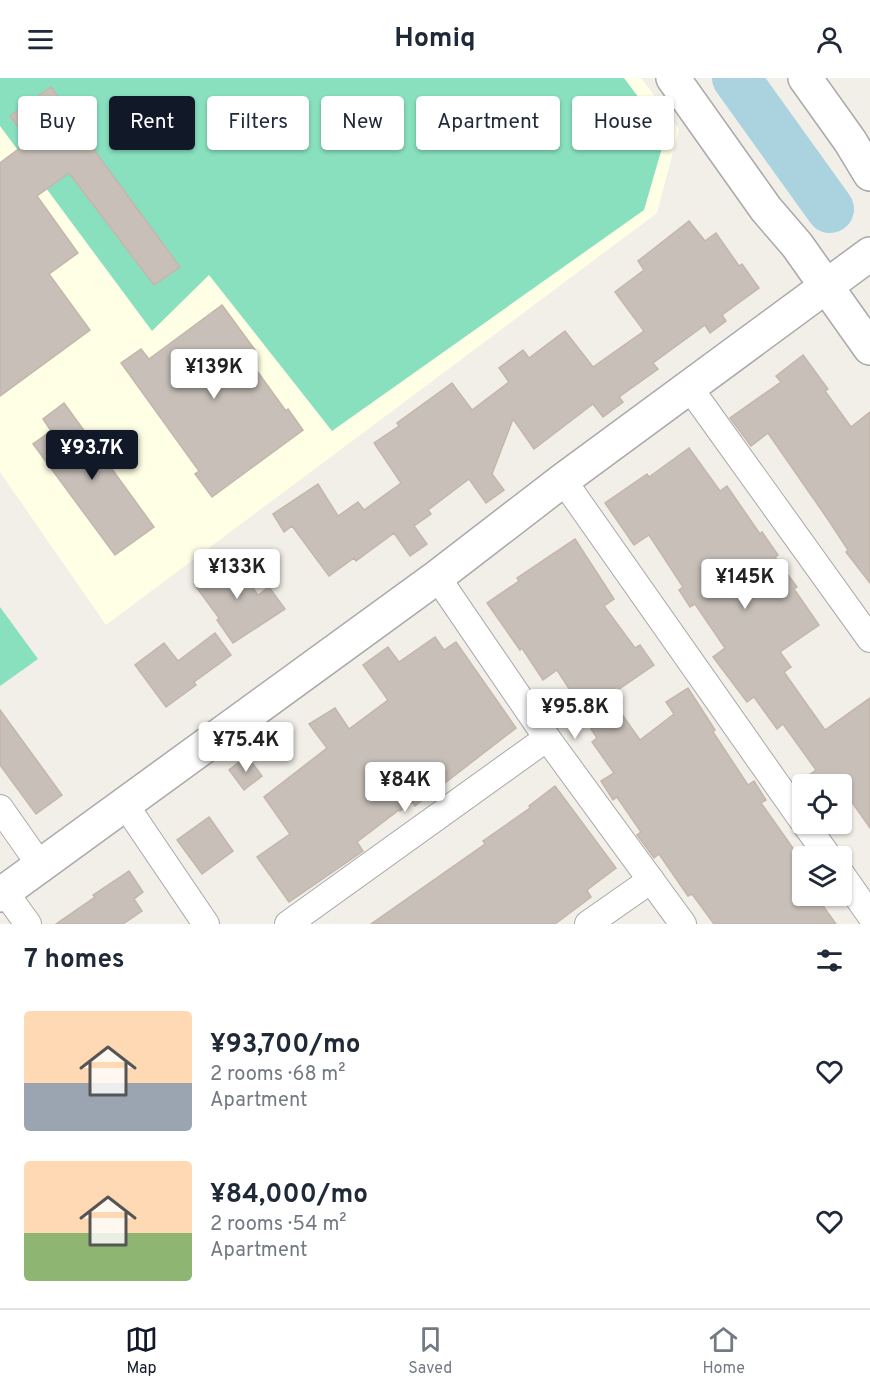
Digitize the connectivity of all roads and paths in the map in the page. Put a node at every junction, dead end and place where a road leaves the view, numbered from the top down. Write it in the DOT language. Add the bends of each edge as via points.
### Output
graph roads {
  1 [pos="673,78"];
  2 [pos="806,78"];
  3 [pos="870,174"];
  4 [pos="870,254"];
  5 [pos="826,286"];
  6 [pos="870,348"];
  7 [pos="689,387"];
  8 [pos="563,480"];
  9 [pos="437,577"];
  10 [pos="870,639"];
  11 [pos="547,738"];
  12 [pos="124,803"];
  13 [pos="792,805"];
  14 [pos="0,808"];
  15 [pos="40,865"];
  16 [pos="651,880"];
  17 [pos="852,889"];
  18 [pos="2,893"];
  19 [pos="870,915"];
  20 [pos="28,924"];
  21 [pos="206,924"];
  22 [pos="288,924"];
  23 [pos="588,924"];
  24 [pos="683,924"];
  1 -- 5 [label="street"];
  2 -- 3 [label="street"];
  4 -- 5 [label="street"];
  5 -- 6 [label="street"];
  5 -- 7 [label="street"];
  7 -- 8 [label="street"];
  7 -- 10 [label="street"];
  8 -- 9 [label="street"];
  8 -- 13 [label="street"];
  9 -- 11 [label="street"];
  9 -- 12 [label="street"];
  11 -- 16 [label="street"];
  11 -- 22 [label="street"];
  12 -- 15 [label="street"];
  12 -- 21 [label="street"];
  14 -- 15 [label="street"];
  15 -- 18 [label="street"];
  16 -- 23 [label="street"];
  16 -- 24 [label="street"];
  17 -- 19 [label="street"];
  18 -- 20 [label="street"];
}
